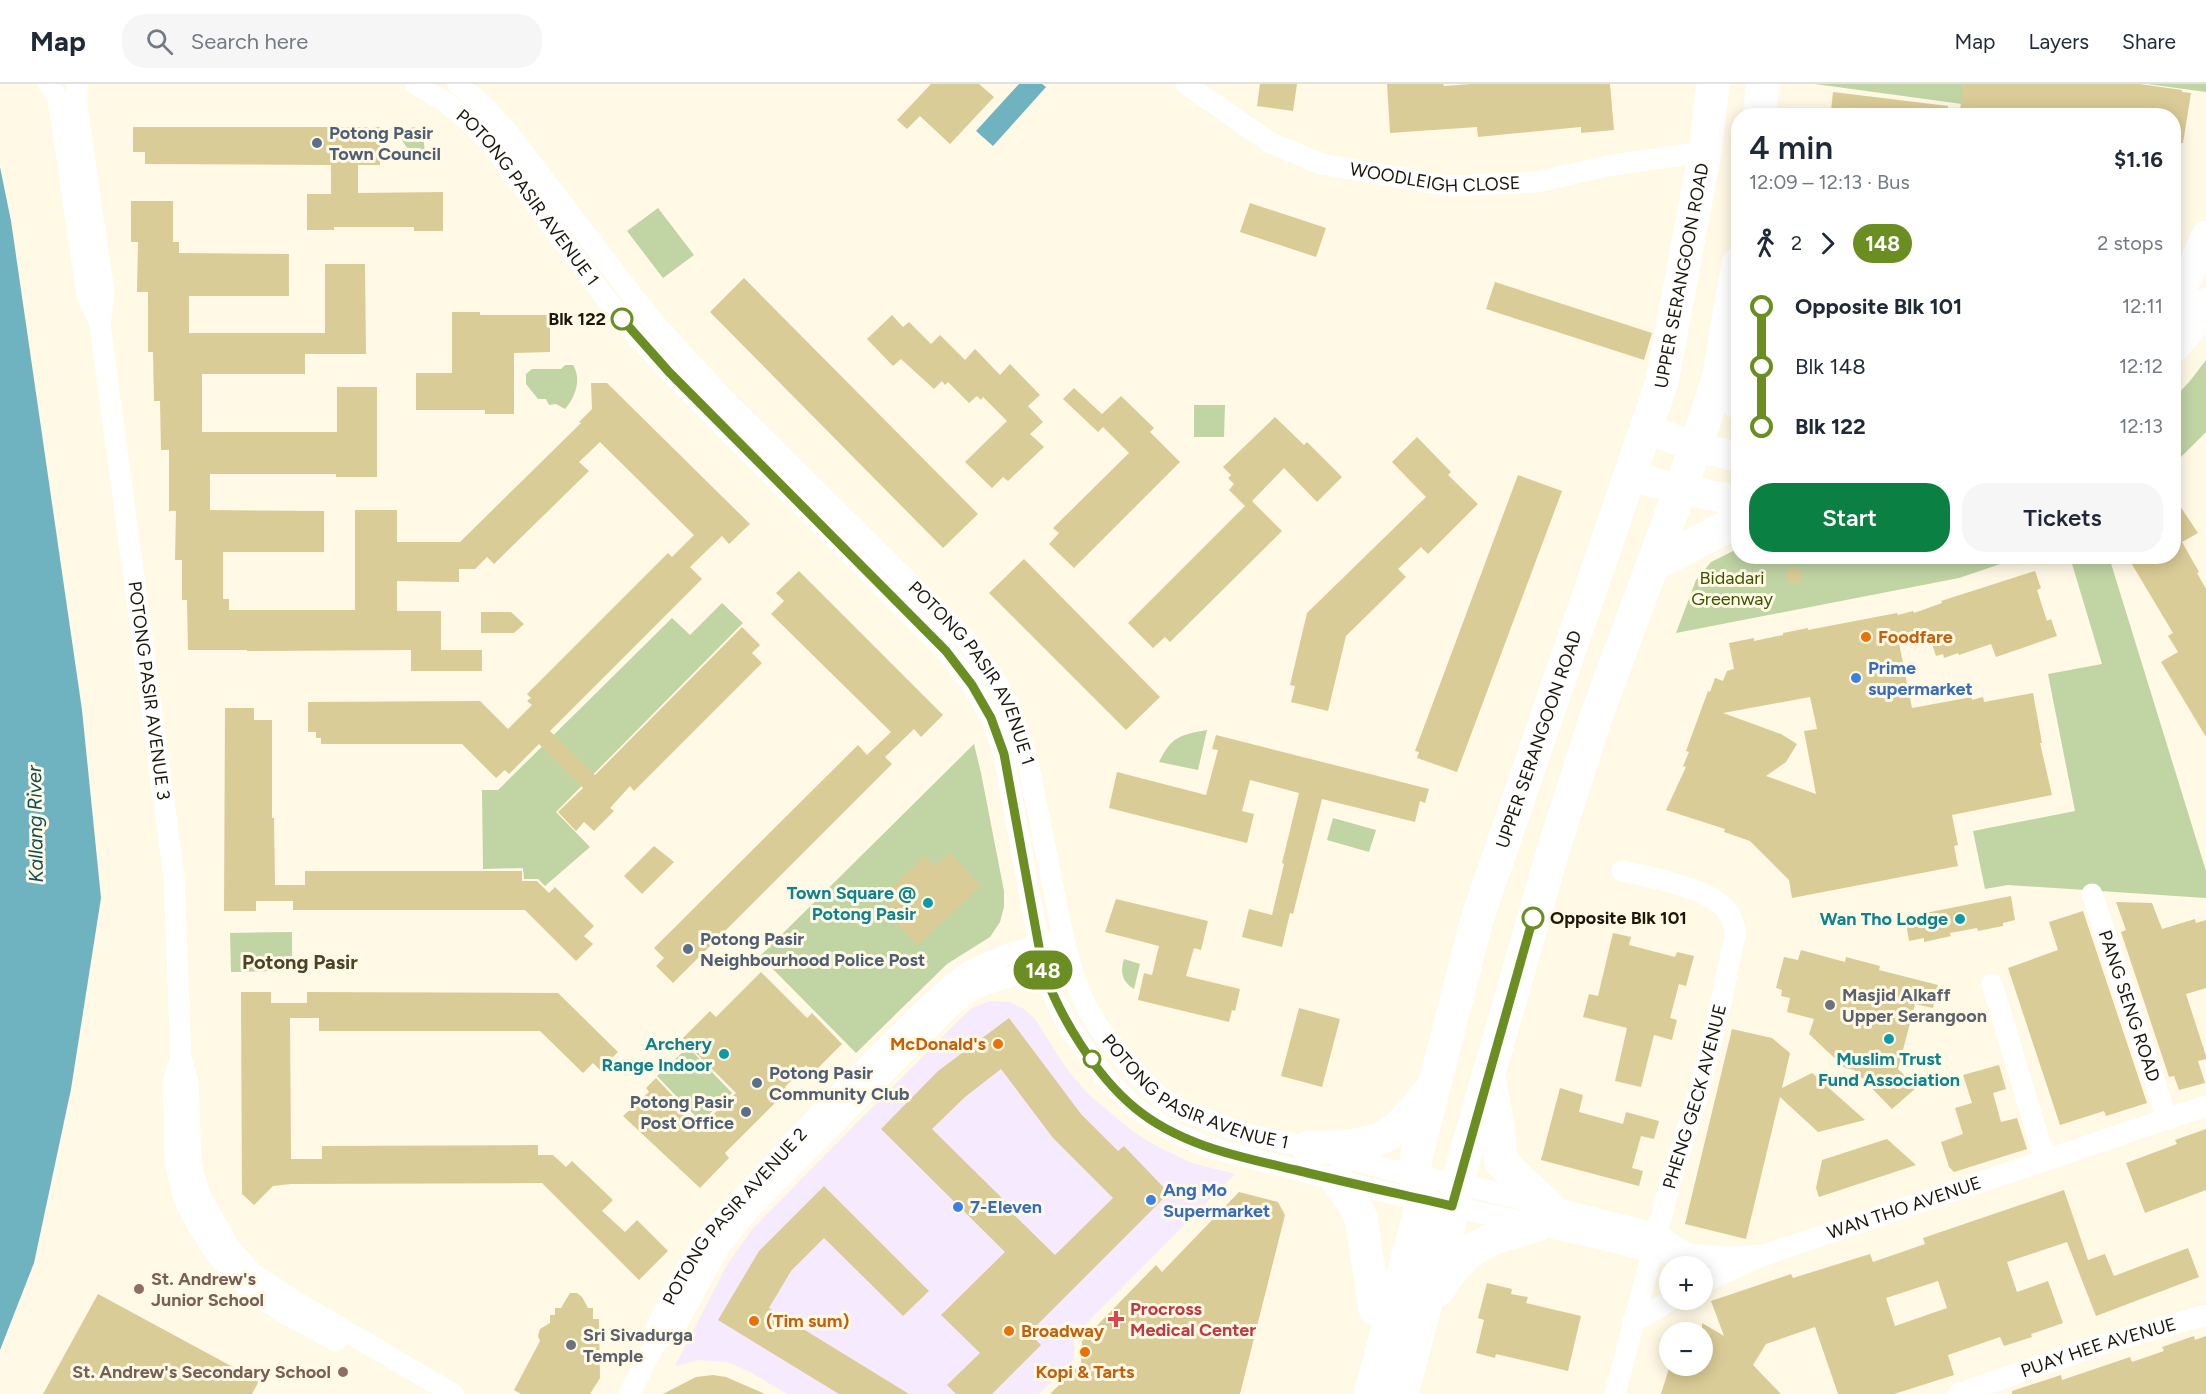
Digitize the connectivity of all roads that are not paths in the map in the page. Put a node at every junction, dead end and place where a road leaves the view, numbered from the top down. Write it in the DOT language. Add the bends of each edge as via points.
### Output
graph roads {
  1 [pos="49,84"];
  2 [pos="76,84"];
  3 [pos="415,84"];
  4 [pos="458,84"];
  5 [pos="1186,84"];
  6 [pos="1713,84"];
  7 [pos="1763,84"];
  8 [pos="1760,108"];
  9 [pos="1705,152"];
  10 [pos="2206,236"];
  11 [pos="2181,288"];
  12 [pos="2206,303"];
  13 [pos="100,325"];
  14 [pos="1731,336"];
  15 [pos="1672,339"];
  16 [pos="2181,339"];
  17 [pos="1727,377"];
  18 [pos="1646,429"];
  19 [pos="1696,447"];
  20 [pos="1731,455"];
  21 [pos="1630,476"];
  22 [pos="1681,490"];
  23 [pos="1731,499"];
  24 [pos="1731,525"];
  25 [pos="1652,566"];
  26 [pos="1622,871"];
  27 [pos="2092,894"];
  28 [pos="1064,941"];
  29 [pos="1038,946"];
  30 [pos="1069,962"];
  31 [pos="1043,969"];
  32 [pos="1992,984"];
  33 [pos="181,1058"];
  34 [pos="1489,1076"];
  35 [pos="1434,1085"];
  36 [pos="2206,1106"];
  37 [pos="2167,1119"];
  38 [pos="1308,1147"];
  39 [pos="2045,1160"];
  40 [pos="1337,1180"];
  41 [pos="1430,1191"];
  42 [pos="1542,1215"];
  43 [pos="1654,1243"];
  44 [pos="1764,1255"];
  45 [pos="1713,1278"];
  46 [pos="1659,1307"];
  47 [pos="1375,1309"];
  48 [pos="2206,1315"];
  49 [pos="1422,1317"];
  50 [pos="1632,1323"];
  51 [pos="656,1342"];
  52 [pos="1990,1389"];
  53 [pos="427,1394"];
  54 [pos="453,1394"];
  55 [pos="629,1394"];
  56 [pos="1350,1394"];
  57 [pos="1370,1394"];
  58 [pos="1402,1394"];
  59 [pos="1615,1394"];
  60 [pos="1958,1394"];
  1 -- 2 [label="street" via="65,88"];
  1 -- 13 [label="street, POTONG PASIR AVENUE 3" via="58,99 87,294"];
  2 -- 13 [label="street, POTONG PASIR AVENUE 3" via="104,292"];
  3 -- 29 [label="street, POTONG PASIR AVENUE 1" via="444,101 491,144 632,331 946,651 972,685 991,718 1004,754"];
  4 -- 28 [label="street, POTONG PASIR AVENUE 1" via="506,130 657,326 724,399 933,606 992,675 1012,712 1028,762"];
  5 -- 9 [label="street, WOODLEIGH CLOSE" via="1271,143 1321,164 1450,186 1536,182 1613,165"];
  6 -- 9 [label="main road, UPPER SERANGOON ROAD"];
  7 -- 8 [label="main road"];
  9 -- 15 [label="main road, UPPER SERANGOON ROAD"];
  10 -- 11 [label="street"];
  12 -- 16 [label="street"];
  13 -- 33 [label="street, POTONG PASIR AVENUE 3" via="174,877"];
  14 -- 17 [label="main road, UPPER SERANGOON ROAD"];
  15 -- 17 [label="main road" via="1674,379 1689,394 1699,394"];
  15 -- 18 [label="main road, UPPER SERANGOON ROAD"];
  17 -- 19 [label="main road, UPPER SERANGOON ROAD"];
  18 -- 19 [label="street"];
  18 -- 21 [label="main road, UPPER SERANGOON ROAD"];
  19 -- 20 [label="street"];
  19 -- 22 [label="main road, UPPER SERANGOON ROAD"];
  21 -- 22 [label="street"];
  21 -- 35 [label="main road, UPPER SERANGOON ROAD" via="1477,919"];
  22 -- 23 [label="street"];
  22 -- 25 [label="main road, UPPER SERANGOON ROAD"];
  24 -- 25 [label="main road"];
  25 -- 34 [label="main road, UPPER SERANGOON ROAD" via="1595,720 1554,848"];
  26 -- 43 [label="street, PHENG GECK AVENUE" via="1707,896 1724,907 1736,931 1698,1095"];
  27 -- 37 [label="street, PANG SENG ROAD"];
  28 -- 29 [label="street, POTONG PASIR AVENUE 2"];
  28 -- 30 [label="street, POTONG PASIR AVENUE 1"];
  29 -- 31 [label="street, POTONG PASIR AVENUE 1"];
  29 -- 51 [label="street, POTONG PASIR AVENUE 2" via="990,961 962,978 914,1019 823,1110 704,1240 657,1326"];
  30 -- 31 [label="street, POTONG PASIR AVENUE 2"];
  30 -- 38 [label="street, POTONG PASIR AVENUE 1" via="1088,1010 1104,1035 1160,1097 1184,1111 1248,1135"];
  31 -- 40 [label="street, POTONG PASIR AVENUE 1" via="1067,1024 1104,1076 1136,1108 1173,1132 1207,1147"];
  31 -- 51 [label="street, POTONG PASIR AVENUE 2" via="972,990 952,1005 748,1211 720,1246 675,1327"];
  32 -- 39 [label="street"];
  33 -- 53 [label="street, POTONG PASIR AVENUE 3" via="173,1080 175,1162 184,1199 216,1254 250,1290 281,1311 384,1366"];
  33 -- 54 [label="street, POTONG PASIR AVENUE 3" via="188,1082 190,1162 200,1196 230,1248 253,1274"];
  34 -- 41 [label="main road, UPPER SERANGOON ROAD"];
  34 -- 42 [label="main road" via="1501,1162"];
  35 -- 38 [label="main road" via="1409,1117 1381,1138 1332,1148"];
  35 -- 41 [label="main road, UPPER SERANGOON ROAD" via="1417,1154"];
  36 -- 37 [label="street, WAN THO AVENUE"];
  37 -- 39 [label="street, WAN THO AVENUE"];
  38 -- 41 [label="street, POTONG PASIR AVENUE 1" via="1382,1168"];
  39 -- 44 [label="street, WAN THO AVENUE"];
  40 -- 41 [label="street, POTONG PASIR AVENUE 1"];
  40 -- 47 [label="main road" via="1360,1218"];
  41 -- 42 [label="street, WAN THO AVENUE"];
  41 -- 47 [label="main road"];
  41 -- 49 [label="main road, UPPER SERANGOON ROAD" via="1448,1230"];
  41 -- 57 [label="main road, UPPER SERANGOON ROAD"];
  42 -- 43 [label="street, WAN THO AVENUE"];
  42 -- 49 [label="main road" via="1482,1242 1462,1257"];
  43 -- 44 [label="street, WAN THO AVENUE" via="1690,1255"];
  43 -- 50 [label="street, PHENG GECK AVENUE"];
  44 -- 45 [label="street, WAN THO AVENUE"];
  46 -- 50 [label="street"];
  47 -- 56 [label="main road"];
  48 -- 52 [label="street, PUAY HEE AVENUE" via="2099,1346"];
  49 -- 58 [label="main road, UPPER SERANGOON ROAD"];
  50 -- 59 [label="street, PHENG GECK AVENUE"];
  51 -- 55 [label="street, POTONG PASIR AVENUE 2"];
  52 -- 60 [label="street, PUAY HEE AVENUE"];
}
